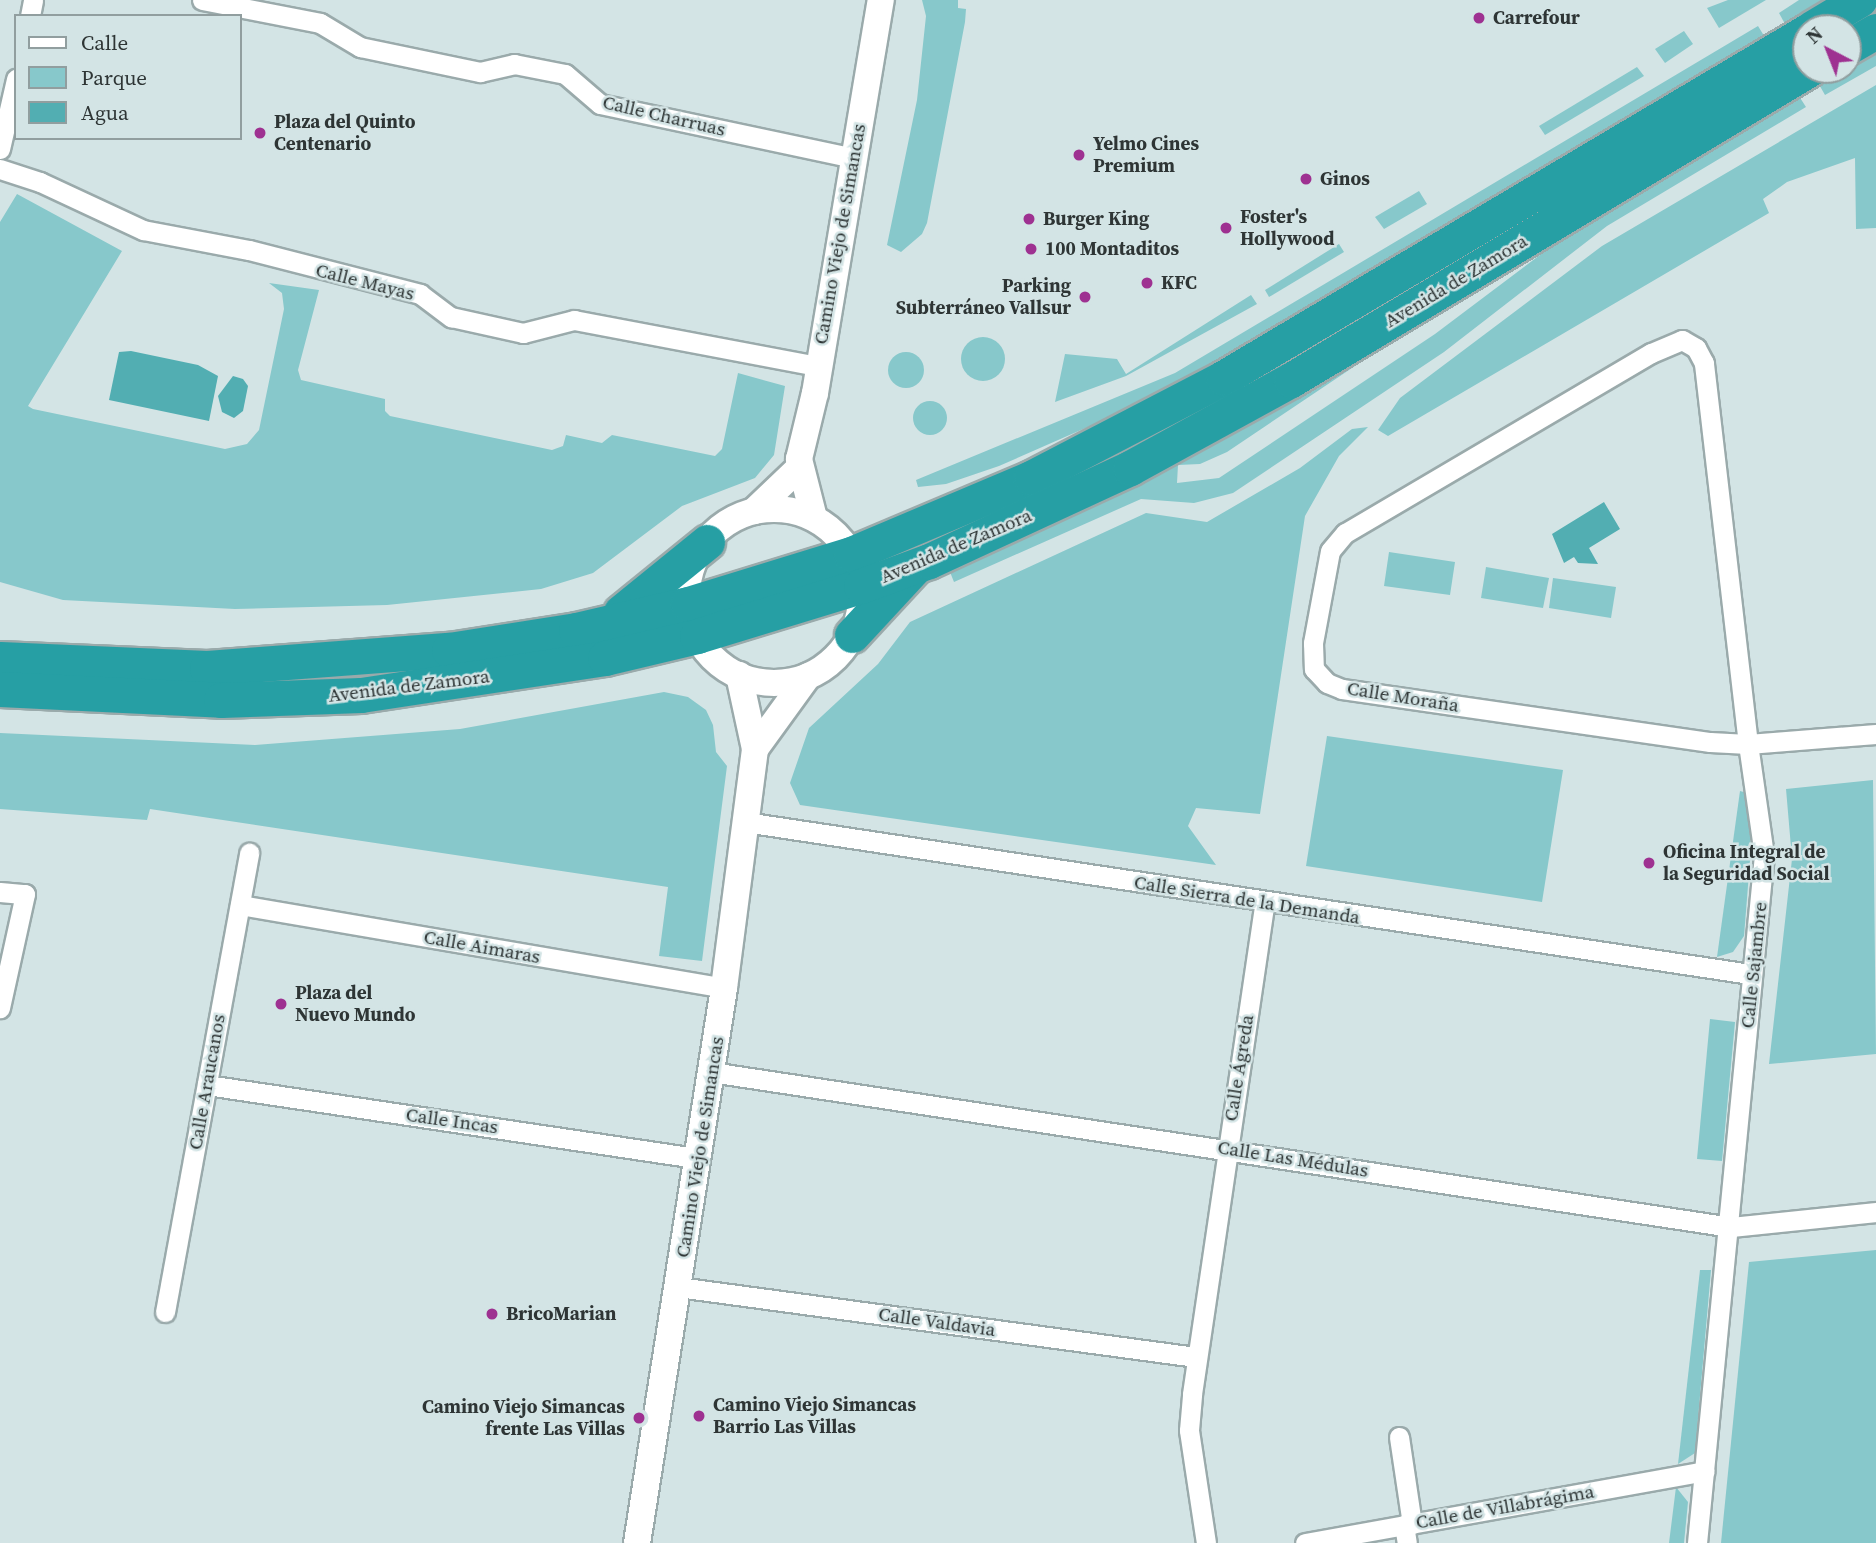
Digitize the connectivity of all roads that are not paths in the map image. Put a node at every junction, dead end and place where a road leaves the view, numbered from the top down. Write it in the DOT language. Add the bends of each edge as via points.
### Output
graph roads {
  1 [pos="202,0"];
  2 [pos="881,0"];
  3 [pos="1859,0"];
  4 [pos="1836,14"];
  5 [pos="1792,40"];
  6 [pos="1792,80"];
  7 [pos="14,88"];
  8 [pos="0,149"];
  9 [pos="853,158"];
  10 [pos="0,169"];
  11 [pos="1696,348"];
  12 [pos="818,366"];
  13 [pos="799,468"];
  14 [pos="754,511"];
  15 [pos="814,518"];
  16 [pos="706,542"];
  17 [pos="917,566"];
  18 [pos="856,570"];
  19 [pos="693,620"];
  20 [pos="603,624"];
  21 [pos="852,635"];
  22 [pos="0,659"];
  23 [pos="739,675"];
  24 [pos="808,676"];
  25 [pos="0,689"];
  26 [pos="1876,734"];
  27 [pos="1748,744"];
  28 [pos="755,750"];
  29 [pos="745,822"];
  30 [pos="249,853"];
  31 [pos="0,892"];
  32 [pos="1264,904"];
  33 [pos="240,905"];
  34 [pos="1750,974"];
  35 [pos="724,988"];
  36 [pos="0,1008"];
  37 [pos="711,1072"];
  38 [pos="206,1085"];
  39 [pos="1227,1148"];
  40 [pos="698,1158"];
  41 [pos="1876,1212"];
  42 [pos="1731,1227"];
  43 [pos="678,1287"];
  44 [pos="165,1312"];
  45 [pos="1196,1357"];
  46 [pos="1399,1437"];
  47 [pos="1705,1471"];
  48 [pos="1408,1531"];
  49 [pos="637,1543"];
  50 [pos="1206,1543"];
  51 [pos="1305,1543"];
  52 [pos="1697,1543"];
  1 -- 9 [label="street, Calle Charruas" via="320,23 360,47 453,67 480,72 514,64 565,74 600,104"];
  2 -- 9 [label="main road, Camino Viejo de Simancas"];
  3 -- 4 [label="highway"];
  5 -- 18 [label="highway, Avenida de Zamora" via="1223,378"];
  6 -- 17 [label="highway, Avenida de Zamora" via="1291,380 1130,468"];
  7 -- 8 [label="street"];
  9 -- 12 [label="main road, Camino Viejo de Simancas"];
  10 -- 12 [label="street, Calle Mayas" via="40,182 143,230 249,250 421,294 451,317 523,333 574,320"];
  11 -- 27 [label="street, Calle Sajambre" via="1704,363"];
  11 -- 27 [label="street, Calle Moraña" via="1682,340 1651,353 1345,533 1330,551 1313,643 1314,669 1342,690"];
  12 -- 13 [label="main road, Camino Viejo de Simancas"];
  13 -- 14 [label="main road" via="779,482"];
  13 -- 15 [label="main road" via="808,485"];
  14 -- 15 [label="main road" via="784,509"];
  14 -- 16 [label="main road" via="731,521"];
  15 -- 18 [label="main road" via="832,530"];
  16 -- 19 [label="main road" via="692,568"];
  16 -- 20 [label="highway" via="646,596"];
  17 -- 18 [label="highway, Avenida de Zamora"];
  17 -- 21 [label="highway"];
  18 -- 19 [label="highway, Avenida de Zamora"];
  18 -- 21 [label="main road"];
  19 -- 20 [label="highway, Avenida de Zamora"];
  19 -- 23 [label="main road" via="710,654"];
  19 -- 25 [label="highway, Avenida de Zamora" via="588,662 361,695 221,700"];
  20 -- 22 [label="highway, Avenida de Zamora" via="449,650 207,668"];
  21 -- 24 [label="main road" via="828,664"];
  23 -- 24 [label="main road" via="772,683"];
  23 -- 28 [label="main road, Camino Viejo de Simancas"];
  24 -- 28 [label="main road, Camino Viejo de Simancas"];
  26 -- 27 [label="street, Calle Moraña"];
  27 -- 34 [label="street, Calle Sajambre" via="1764,855"];
  28 -- 29 [label="main road, Camino Viejo de Simancas"];
  29 -- 32 [label="street, Calle Sierra de la Demanda"];
  29 -- 35 [label="main road, Camino Viejo de Simancas"];
  30 -- 33 [label="street, Calle Araucanos"];
  31 -- 36 [label="street" via="25,894"];
  32 -- 34 [label="street, Calle Sierra de la Demanda"];
  32 -- 39 [label="street, Calle Ágreda"];
  33 -- 35 [label="street, Calle Aimaras"];
  33 -- 38 [label="street, Calle Araucanos"];
  34 -- 42 [label="street, Calle Sajambre"];
  35 -- 37 [label="main road, Camino Viejo de Simancas"];
  37 -- 39 [label="street, Calle Las Médulas"];
  37 -- 40 [label="main road, Camino Viejo de Simancas"];
  38 -- 40 [label="street, Calle Incas"];
  38 -- 44 [label="street, Calle Araucanos"];
  39 -- 42 [label="street, Calle Las Médulas"];
  39 -- 45 [label="street, Calle Ágreda"];
  40 -- 43 [label="main road, Camino Viejo de Simancas"];
  41 -- 42 [label="street, Calle Las Médulas"];
  42 -- 47 [label="street, Calle Sajambre"];
  43 -- 45 [label="street, Calle Valdavia"];
  43 -- 49 [label="main road, Camino Viejo de Simancas"];
  45 -- 50 [label="street, Calle Ágreda" via="1189,1430"];
  46 -- 48 [label="street"];
  47 -- 48 [label="street, Calle de Villabrágima"];
  47 -- 52 [label="street, Calle Sajambre"];
  48 -- 51 [label="street, Calle de Villabrágima"];
}
